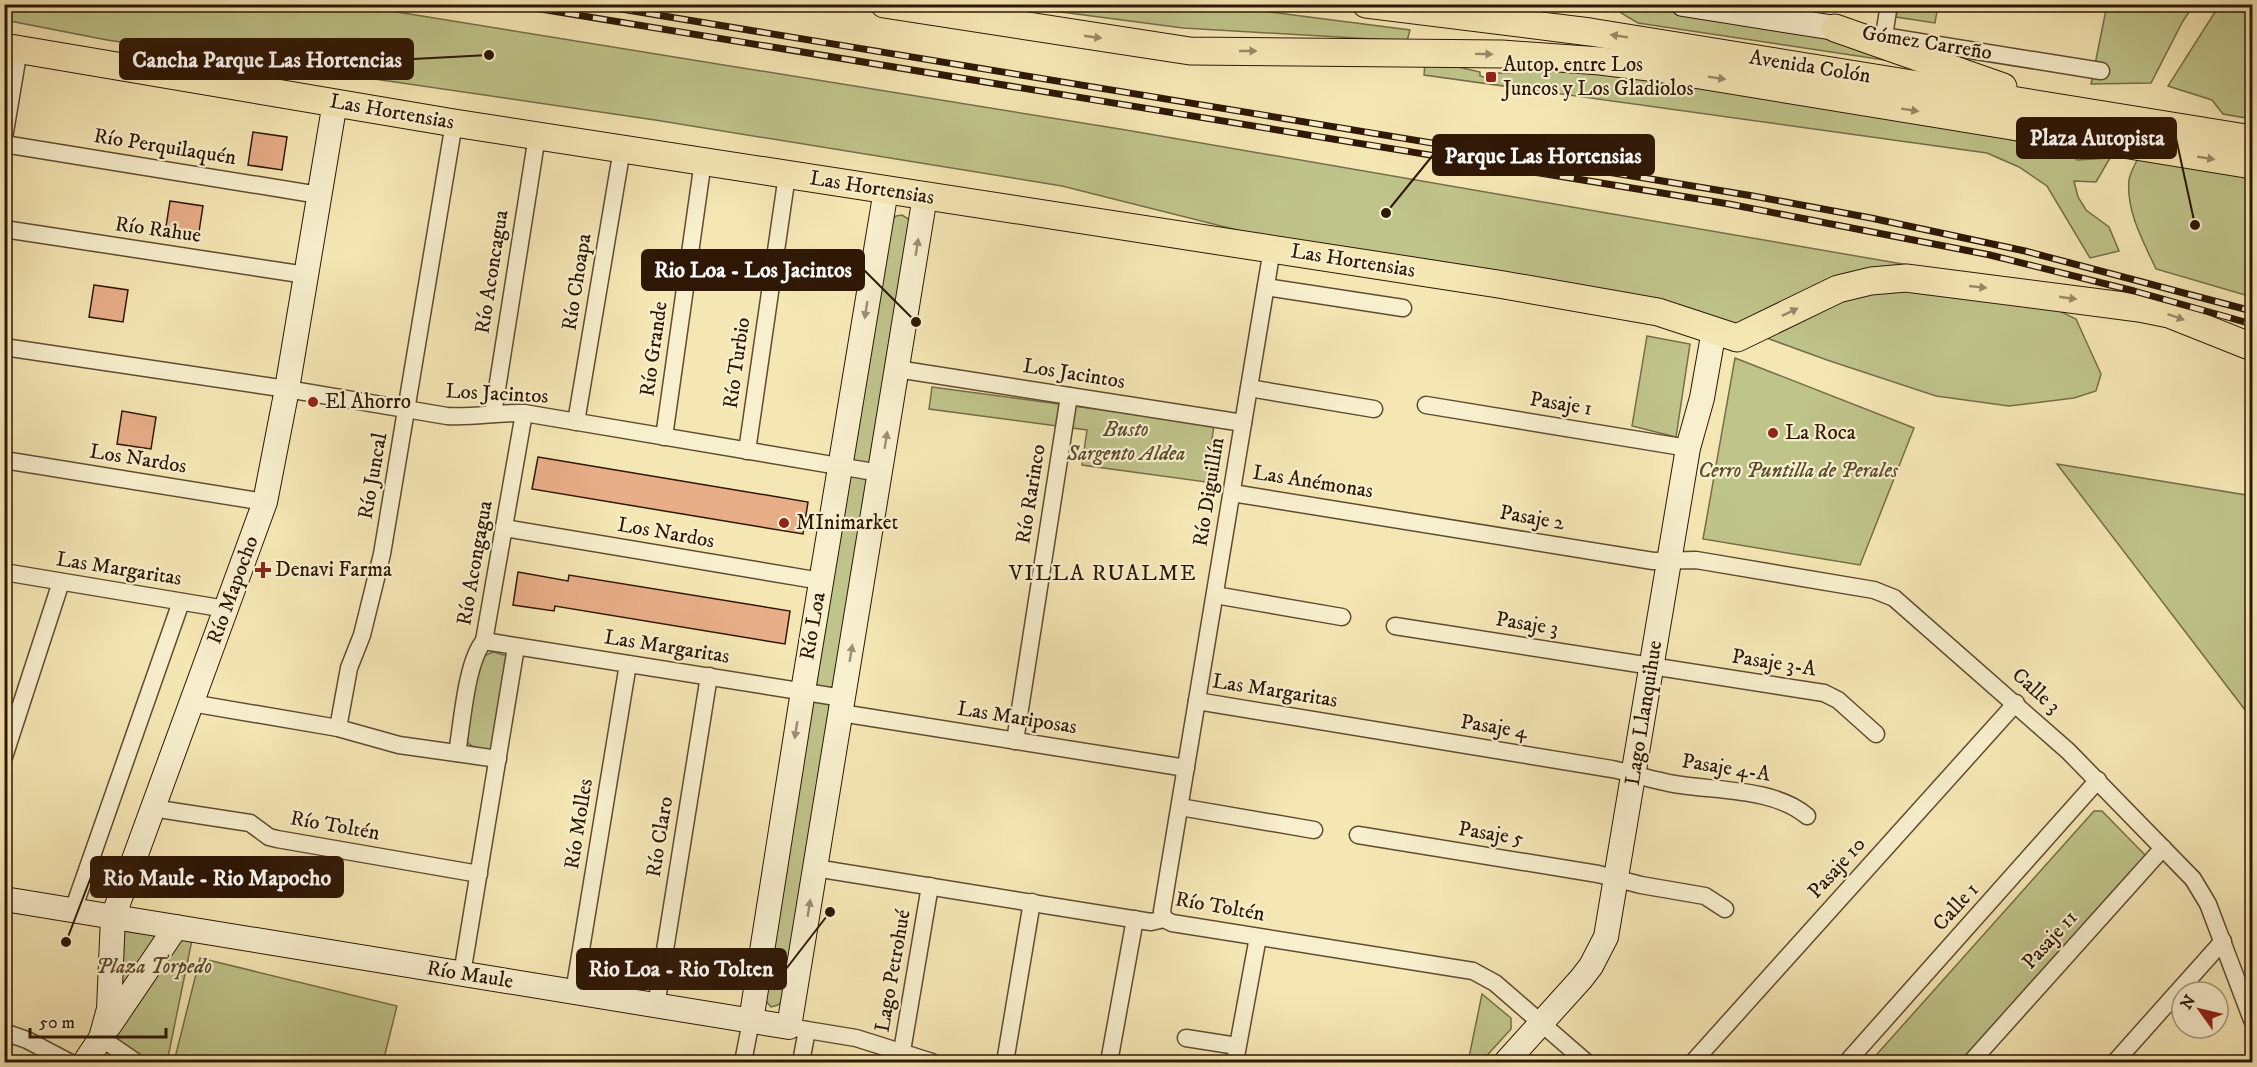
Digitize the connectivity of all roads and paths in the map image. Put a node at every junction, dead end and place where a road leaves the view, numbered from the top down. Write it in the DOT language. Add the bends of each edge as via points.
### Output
graph roads {
  1 [pos="884,4"];
  2 [pos="1366,4"];
  3 [pos="1683,4"];
  4 [pos="1888,4"];
  5 [pos="1030,16"];
  6 [pos="1835,28"];
  7 [pos="1884,36"];
  8 [pos="12,48"];
  9 [pos="2101,71"];
  10 [pos="335,102"];
  11 [pos="2075,112"];
  12 [pos="454,123"];
  13 [pos="537,136"];
  14 [pos="4,138"];
  15 [pos="2253,139"];
  16 [pos="4,144"];
  17 [pos="622,149"];
  18 [pos="703,162"];
  19 [pos="2253,165"];
  20 [pos="787,175"];
  21 [pos="886,190"];
  22 [pos="319,195"];
  23 [pos="925,196"];
  24 [pos="4,230"];
  25 [pos="1272,249"];
  26 [pos="306,274"];
  27 [pos="1266,287"];
  28 [pos="1403,308"];
  29 [pos="1726,334"];
  30 [pos="4,347"];
  31 [pos="2253,347"];
  32 [pos="897,369"];
  33 [pos="1249,388"];
  34 [pos="286,389"];
  35 [pos="1069,396"];
  36 [pos="1426,405"];
  37 [pos="408,409"];
  38 [pos="1374,409"];
  39 [pos="524,413"];
  40 [pos="493,414"];
  41 [pos="576,422"];
  42 [pos="1243,423"];
  43 [pos="664,437"];
  44 [pos="1688,448"];
  45 [pos="747,451"];
  46 [pos="4,460"];
  47 [pos="840,467"];
  48 [pos="880,473"];
  49 [pos="1232,493"];
  50 [pos="265,502"];
  51 [pos="1387,517"];
  52 [pos="504,528"];
  53 [pos="1669,561"];
  54 [pos="4,572"];
  55 [pos="821,581"];
  56 [pos="61,582"];
  57 [pos="1215,595"];
  58 [pos="181,602"];
  59 [pos="226,609"];
  60 [pos="1342,617"];
  61 [pos="1395,626"];
  62 [pos="484,641"];
  63 [pos="516,647"];
  64 [pos="628,664"];
  65 [pos="1652,667"];
  66 [pos="708,676"];
  67 [pos="802,691"];
  68 [pos="1197,701"];
  69 [pos="191,703"];
  70 [pos="2016,703"];
  71 [pos="842,705"];
  72 [pos="1346,725"];
  73 [pos="338,728"];
  74 [pos="1876,734"];
  75 [pos="1015,741"];
  76 [pos="457,753"];
  77 [pos="4,756"];
  78 [pos="498,759"];
  79 [pos="1186,768"];
  80 [pos="1634,774"];
  81 [pos="2098,780"];
  82 [pos="1180,807"];
  83 [pos="152,808"];
  84 [pos="1807,816"];
  85 [pos="1314,830"];
  86 [pos="1358,835"];
  87 [pos="2163,848"];
  88 [pos="815,868"];
  89 [pos="479,874"];
  90 [pos="1617,879"];
  91 [pos="930,886"];
  92 [pos="4,899"];
  93 [pos="1032,903"];
  94 [pos="1725,909"];
  95 [pos="74,910"];
  96 [pos="113,917"];
  97 [pos="1135,919"];
  98 [pos="1164,919"];
  99 [pos="176,927"];
  100 [pos="1257,937"];
  101 [pos="2223,942"];
  102 [pos="462,974"];
  103 [pos="574,992"];
  104 [pos="656,1005"];
  105 [pos="2253,1020"];
  106 [pos="751,1021"];
  107 [pos="1541,1023"];
  108 [pos="798,1029"];
  109 [pos="4,1032"];
  110 [pos="101,1038"];
  111 [pos="1186,1038"];
  112 [pos="1236,1054"];
  113 [pos="900,1057"];
  114 [pos="69,1062"];
  115 [pos="85,1062"];
  116 [pos="136,1062"];
  117 [pos="743,1062"];
  118 [pos="801,1062"];
  119 [pos="932,1062"];
  120 [pos="1005,1062"];
  121 [pos="1109,1062"];
  122 [pos="1506,1062"];
  123 [pos="1586,1062"];
  124 [pos="1693,1062"];
  125 [pos="1847,1062"];
  126 [pos="1971,1062"];
  127 [pos="2115,1062"];
  1 -- 5 [label="main road"];
  11 -- 2 [label="main road, Avenida Colón, one-way" via="1602,34"];
  3 -- 6 [label="street, Gómez Carreño"];
  4 -- 7 [label="street"];
  5 -- 19 [label="main road, one-way" via="1190,51 1491,54 1600,61"];
  6 -- 7 [label="street, Gómez Carreño"];
  6 -- 11 [label="main road"];
  7 -- 9 [label="street, Gómez Carreño"];
  8 -- 10 [label="main road, Las Hortensias"];
  8 -- 14 [label="street"];
  10 -- 12 [label="main road, Las Hortensias"];
  10 -- 22 [label="street, Río Mapocho"];
  11 -- 15 [label="main road, Avenida Colón"];
  12 -- 13 [label="main road, Las Hortensias"];
  12 -- 37 [label="street, Río Juncal"];
  13 -- 17 [label="main road, Las Hortensias"];
  13 -- 40 [label="street, Río Aconcagua"];
  16 -- 22 [label="street, Río Perquilaquén"];
  17 -- 18 [label="main road, Las Hortensias"];
  17 -- 41 [label="street, Río Choapa"];
  18 -- 20 [label="main road, Las Hortensias"];
  18 -- 43 [label="street, Río Grande"];
  20 -- 21 [label="main road, Las Hortensias"];
  20 -- 45 [label="street, Río Turbio"];
  21 -- 23 [label="main road, Las Hortensias"];
  21 -- 47 [label="street, Río Loa, one-way"];
  22 -- 26 [label="street, Río Mapocho"];
  23 -- 25 [label="main road, Las Hortensias"];
  32 -- 23 [label="street, Río Loa, one-way"];
  24 -- 26 [label="street, Río Rahue"];
  25 -- 27 [label="street, Río Diguillín"];
  25 -- 29 [label="main road, Las Hortensias" via="1642,309"];
  26 -- 34 [label="street, Río Mapocho"];
  27 -- 28 [label="street"];
  27 -- 33 [label="street, Río Diguillín"];
  29 -- 31 [label="main road, one-way" via="1838,289 1906,278 2139,308 2169,314"];
  29 -- 44 [label="street, Lago Llanquihue" via="1705,381"];
  30 -- 34 [label="street, Los Jacintos"];
  32 -- 35 [label="street, Los Jacintos"];
  48 -- 32 [label="street, Río Loa, one-way"];
  33 -- 38 [label="street"];
  33 -- 42 [label="street, Río Diguillín"];
  34 -- 37 [label="street, Los Jacintos"];
  34 -- 50 [label="street, Río Mapocho"];
  35 -- 42 [label="street, Los Jacintos"];
  35 -- 75 [label="street, Río Rarinco"];
  36 -- 44 [label="street, Pasaje 1"];
  37 -- 40 [label="street, Los Jacintos" via="463,417"];
  37 -- 73 [label="street, Río Juncal" via="382,554 362,635 349,668"];
  39 -- 40 [label="street, Los Jacintos"];
  39 -- 41 [label="street, Los Jacintos"];
  39 -- 52 [label="street, Río Acongagua"];
  41 -- 43 [label="street, Los Jacintos"];
  42 -- 49 [label="street, Río Diguillín"];
  43 -- 45 [label="street, Los Jacintos"];
  44 -- 53 [label="street, Lago Llanquihue"];
  45 -- 47 [label="street, Los Jacintos"];
  46 -- 50 [label="street, Los Nardos"];
  47 -- 48 [label="street, Los Jacintos"];
  47 -- 55 [label="street, Río Loa"];
  71 -- 48 [label="street, Río Loa, one-way"];
  49 -- 51 [label="street, Las Anémonas"];
  49 -- 57 [label="street, Río Diguillín"];
  50 -- 59 [label="street, Río Mapocho"];
  51 -- 53 [label="street, Pasaje 2"];
  52 -- 55 [label="street, Los Nardos"];
  52 -- 62 [label="street, Río Acongagua"];
  53 -- 65 [label="street, Lago Llanquihue"];
  53 -- 70 [label="street, Calle 3" via="1696,560 1885,593 1903,603"];
  54 -- 56 [label="street, Las Margaritas"];
  55 -- 67 [label="street, Río Loa"];
  56 -- 58 [label="street, Las Margaritas"];
  56 -- 77 [label="street"];
  57 -- 60 [label="street"];
  57 -- 68 [label="street, Río Diguillín"];
  58 -- 59 [label="street, Las Margaritas"];
  58 -- 95 [label="street"];
  59 -- 69 [label="street, Río Mapocho"];
  61 -- 65 [label="street, Pasaje 3"];
  62 -- 63 [label="street, Las Margaritas"];
  62 -- 76 [label="street, Río Acongagua" via="473,662"];
  63 -- 64 [label="street, Las Margaritas"];
  63 -- 78 [label="street"];
  64 -- 66 [label="street, Las Margaritas"];
  64 -- 103 [label="street, Río Molles"];
  65 -- 74 [label="street, Pasaje 3-A" via="1824,693 1838,700"];
  65 -- 80 [label="street, Lago Llanquihue"];
  66 -- 67 [label="street, Las Margaritas"];
  66 -- 104 [label="street, Río Claro"];
  67 -- 71 [label="street, Las Margaritas"];
  67 -- 106 [label="street, Río Loa, one-way"];
  68 -- 72 [label="street, Las Margaritas"];
  68 -- 79 [label="street, Río Diguillín"];
  69 -- 73 [label="street"];
  69 -- 83 [label="street, Río Mapocho"];
  70 -- 81 [label="street, Calle 3"];
  70 -- 124 [label="street, Pasaje 10"];
  71 -- 75 [label="street, Las Mariposas"];
  71 -- 88 [label="street, Río Loa"];
  72 -- 80 [label="street, Pasaje 4"];
  73 -- 76 [label="street" via="399,745"];
  75 -- 79 [label="street, Las Mariposas"];
  76 -- 78 [label="street"];
  78 -- 89 [label="street"];
  79 -- 82 [label="street, Río Diguillín"];
  80 -- 84 [label="street, Pasaje 4-A" via="1678,785 1769,797 1790,804"];
  80 -- 90 [label="street, Lago Llanquihue"];
  81 -- 87 [label="street, Calle 3"];
  81 -- 125 [label="street, Calle 1"];
  82 -- 85 [label="street"];
  82 -- 98 [label="street, Río Diguillín" via="1162,911"];
  83 -- 89 [label="street, Río Toltén" via="250,823 277,839"];
  83 -- 96 [label="street, Río Mapocho"];
  86 -- 90 [label="street, Pasaje 5"];
  87 -- 101 [label="street, Calle 3" via="2199,887"];
  87 -- 126 [label="street, Pasaje 11"];
  88 -- 91 [label="street, Río Toltén"];
  108 -- 88 [label="street, Río Loa, one-way"];
  89 -- 102 [label="street"];
  90 -- 94 [label="street, Pasaje 5" via="1705,896"];
  90 -- 107 [label="street, Lago Llanquihue" via="1610,921 1599,951 1581,979"];
  91 -- 93 [label="street, Río Toltén"];
  91 -- 113 [label="street, Lago Petrohué"];
  92 -- 95 [label="street, Río Maule"];
  93 -- 97 [label="street, Río Toltén"];
  93 -- 120 [label="street"];
  95 -- 96 [label="street, Río Maule"];
  96 -- 99 [label="street, Río Maule"];
  96 -- 110 [label="street, Río Mapocho" via="110,999"];
  97 -- 98 [label="street, Río Toltén"];
  97 -- 121 [label="street"];
  98 -- 100 [label="street, Río Toltén"];
  99 -- 102 [label="street, Río Maule"];
  99 -- 110 [label="street"];
  100 -- 107 [label="street, Río Toltén" via="1473,970 1489,977"];
  100 -- 112 [label="street"];
  101 -- 105 [label="street, Calle 3"];
  101 -- 127 [label="street"];
  102 -- 103 [label="street, Río Maule"];
  103 -- 104 [label="street, Río Maule"];
  104 -- 106 [label="street, Río Maule"];
  106 -- 108 [label="street, Río Maule"];
  106 -- 117 [label="street, Río Loa"];
  107 -- 122 [label="street, Lago Llanquihue"];
  107 -- 123 [label="street, Río Toltén"];
  108 -- 113 [label="street, Río Maule" via="856,1038"];
  108 -- 118 [label="street"];
  109 -- 114 [label="street"];
  110 -- 115 [label="street, Río Mapocho"];
  110 -- 116 [label="street"];
  111 -- 112 [label="street"];
  113 -- 119 [label="street, Río Maule"];
}
